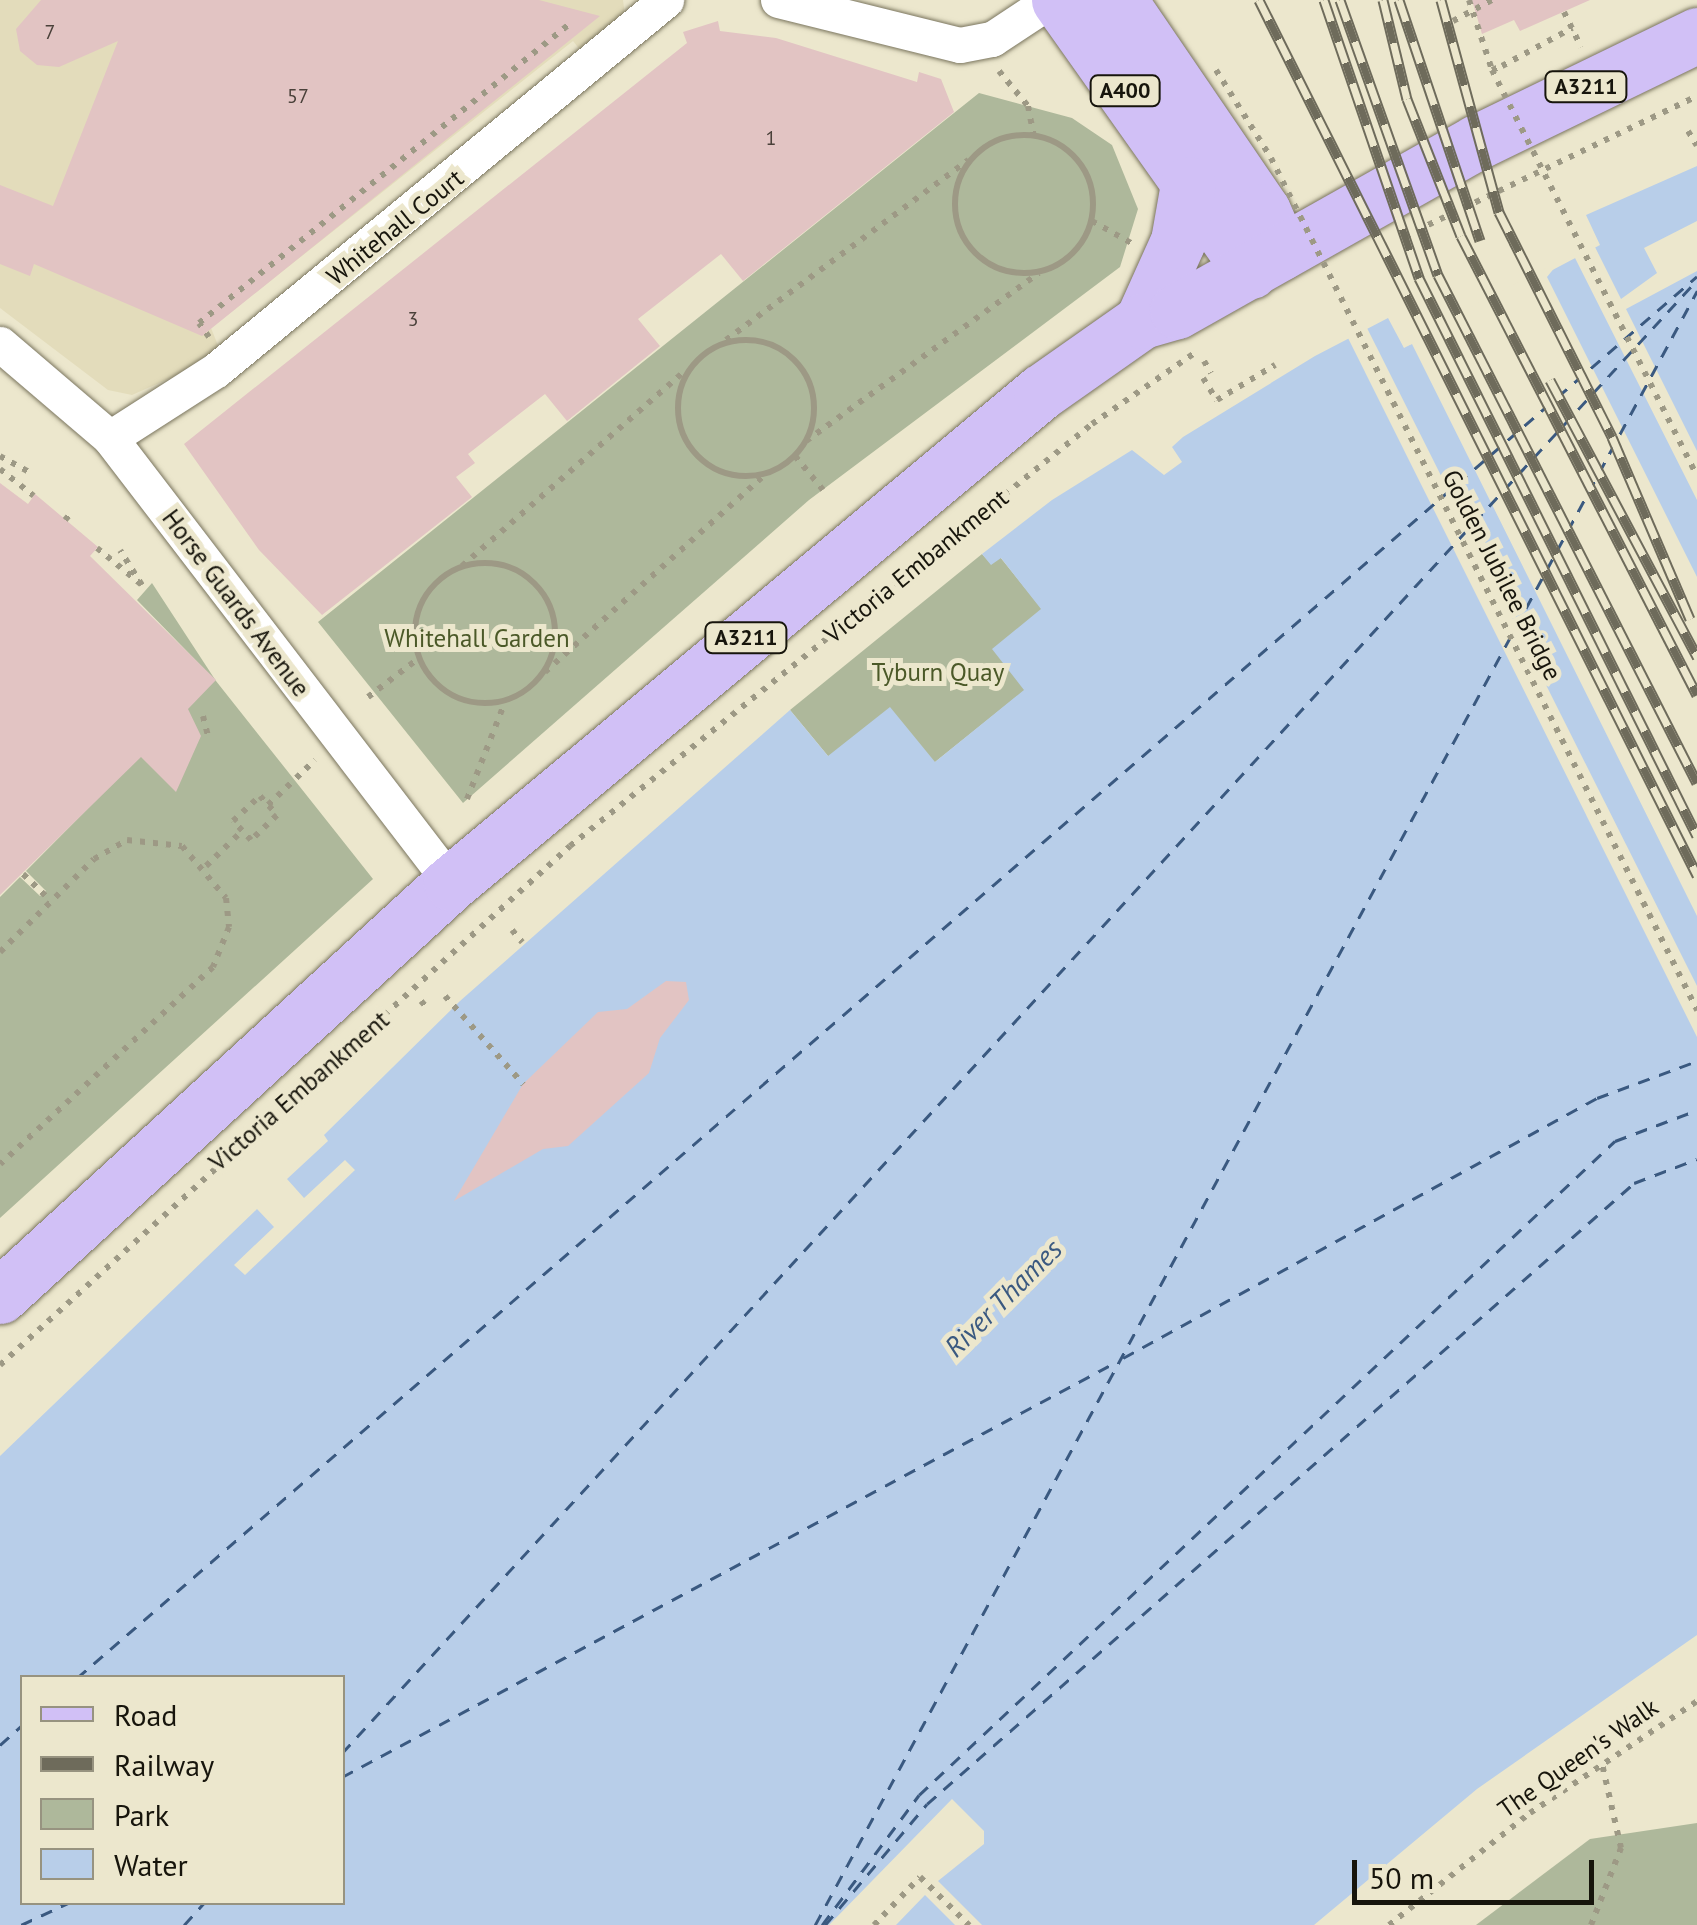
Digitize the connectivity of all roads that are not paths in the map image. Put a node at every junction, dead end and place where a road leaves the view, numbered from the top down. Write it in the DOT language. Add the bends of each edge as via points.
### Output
graph roads {
  1 [pos="666,0"];
  2 [pos="778,0"];
  3 [pos="1051,0"];
  4 [pos="1059,0"];
  5 [pos="1119,0"];
  6 [pos="1697,34"];
  7 [pos="1188,184"];
  8 [pos="1283,268"];
  9 [pos="1142,321"];
  10 [pos="0,344"];
  11 [pos="110,438"];
  12 [pos="451,883"];
  13 [pos="0,1296"];
  1 -- 11 [label="street, Whitehall Court"];
  2 -- 3 [label="street" via="960,45 992,40"];
  4 -- 7 [label="main road, A400"];
  5 -- 8 [label="main road, A400" via="1264,211"];
  6 -- 8 [label="main road, Victoria Embankment / A3211" via="1515,122"];
  7 -- 8 [label="main road, A400"];
  7 -- 9 [label="main road" via="1178,240"];
  8 -- 9 [label="main road, Victoria Embankment / A3211"];
  9 -- 12 [label="main road, Victoria Embankment / A3211" via="1026,404"];
  10 -- 11 [label="street, Horse Guards Avenue"];
  11 -- 12 [label="street, Horse Guards Avenue"];
  12 -- 13 [label="main road, Victoria Embankment / A3211"];
}
